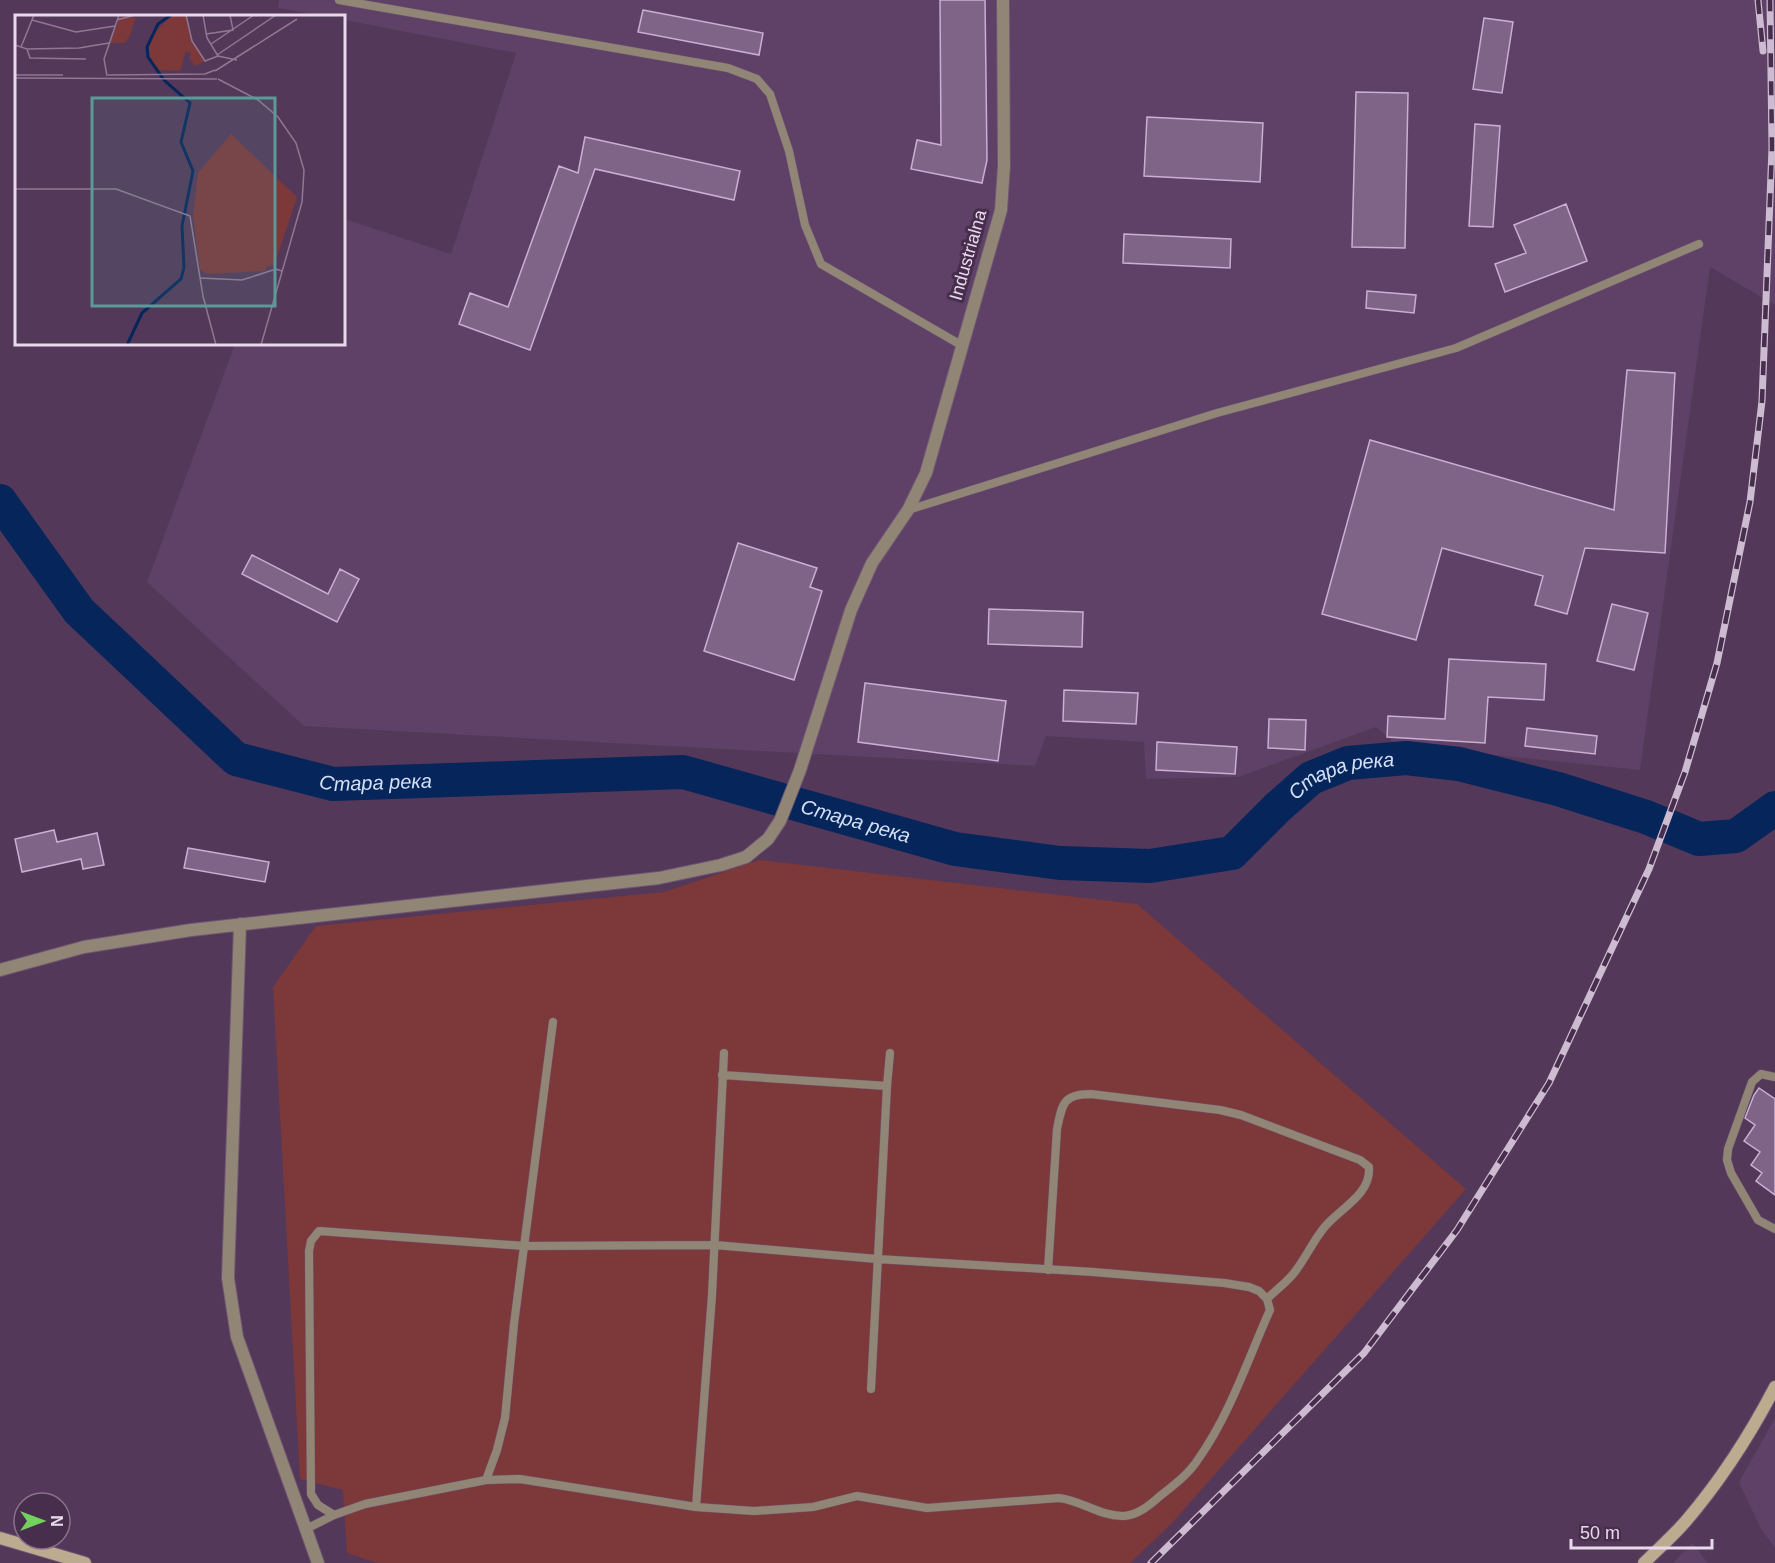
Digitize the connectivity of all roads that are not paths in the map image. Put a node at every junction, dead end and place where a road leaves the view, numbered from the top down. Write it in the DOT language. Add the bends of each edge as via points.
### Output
graph roads {
  1 [pos="339,0"];
  2 [pos="1003,0"];
  3 [pos="1699,244"];
  4 [pos="961,345"];
  5 [pos="909,510"];
  6 [pos="240,924"];
  7 [pos="0,970"];
  8 [pos="553,1022"];
  9 [pos="724,1053"];
  10 [pos="890,1053"];
  11 [pos="722,1075"];
  12 [pos="1775,1077"];
  13 [pos="887,1086"];
  14 [pos="1775,1229"];
  15 [pos="715,1245"];
  16 [pos="525,1246"];
  17 [pos="877,1259"];
  18 [pos="1048,1270"];
  19 [pos="1267,1299"];
  20 [pos="1775,1387"];
  21 [pos="871,1389"];
  22 [pos="486,1480"];
  23 [pos="696,1508"];
  24 [pos="334,1515"];
  25 [pos="306,1529"];
  26 [pos="0,1538"];
  27 [pos="85,1563"];
  28 [pos="318,1563"];
  29 [pos="1644,1563"];
  1 -- 4 [label="lane" via="728,68 757,79 770,94 789,151 805,225 821,264"];
  2 -- 4 [label="street, Industrialna" via="1001,210"];
  3 -- 5 [label="lane" via="1456,348 1217,413"];
  4 -- 5 [label="street, Industrialna" via="926,473"];
  5 -- 6 [label="street, Industrialna" via="872,563 851,610 780,821 768,839 746,857 659,878"];
  6 -- 7 [label="street, Industrialna" via="84,947"];
  6 -- 25 [label="street" via="228,1278 237,1337"];
  8 -- 16 [label="lane"];
  9 -- 11 [label="lane"];
  10 -- 13 [label="lane"];
  11 -- 13 [label="lane"];
  11 -- 15 [label="lane"];
  12 -- 14 [label="lane" via="1761,1074 1752,1082 1728,1149 1731,1173 1758,1220"];
  13 -- 17 [label="lane"];
  15 -- 16 [label="lane"];
  15 -- 17 [label="lane"];
  15 -- 23 [label="lane"];
  16 -- 22 [label="lane" via="505,1418"];
  16 -- 24 [label="lane" via="319,1231 311,1241 311,1494 318,1505"];
  17 -- 18 [label="lane"];
  17 -- 21 [label="lane"];
  18 -- 19 [label="lane" via="1224,1283 1259,1291"];
  18 -- 19 [label="lane" via="1057,1129 1067,1100 1077,1094 1091,1094 1203,1107 1241,1115 1360,1160 1369,1167 1370,1177 1361,1191 1323,1228 1294,1273"];
  19 -- 23 [label="lane" via="1270,1310 1218,1428 1182,1478 1135,1513 1117,1515 1067,1499 927,1508 857,1496 813,1507 754,1511"];
  20 -- 29 [label="main road" via="1722,1475 1685,1522"];
  22 -- 23 [label="lane" via="520,1479"];
  22 -- 24 [label="lane" via="365,1504"];
  24 -- 25 [label="lane"];
  25 -- 28 [label="street"];
  26 -- 27 [label="main road"];
}
